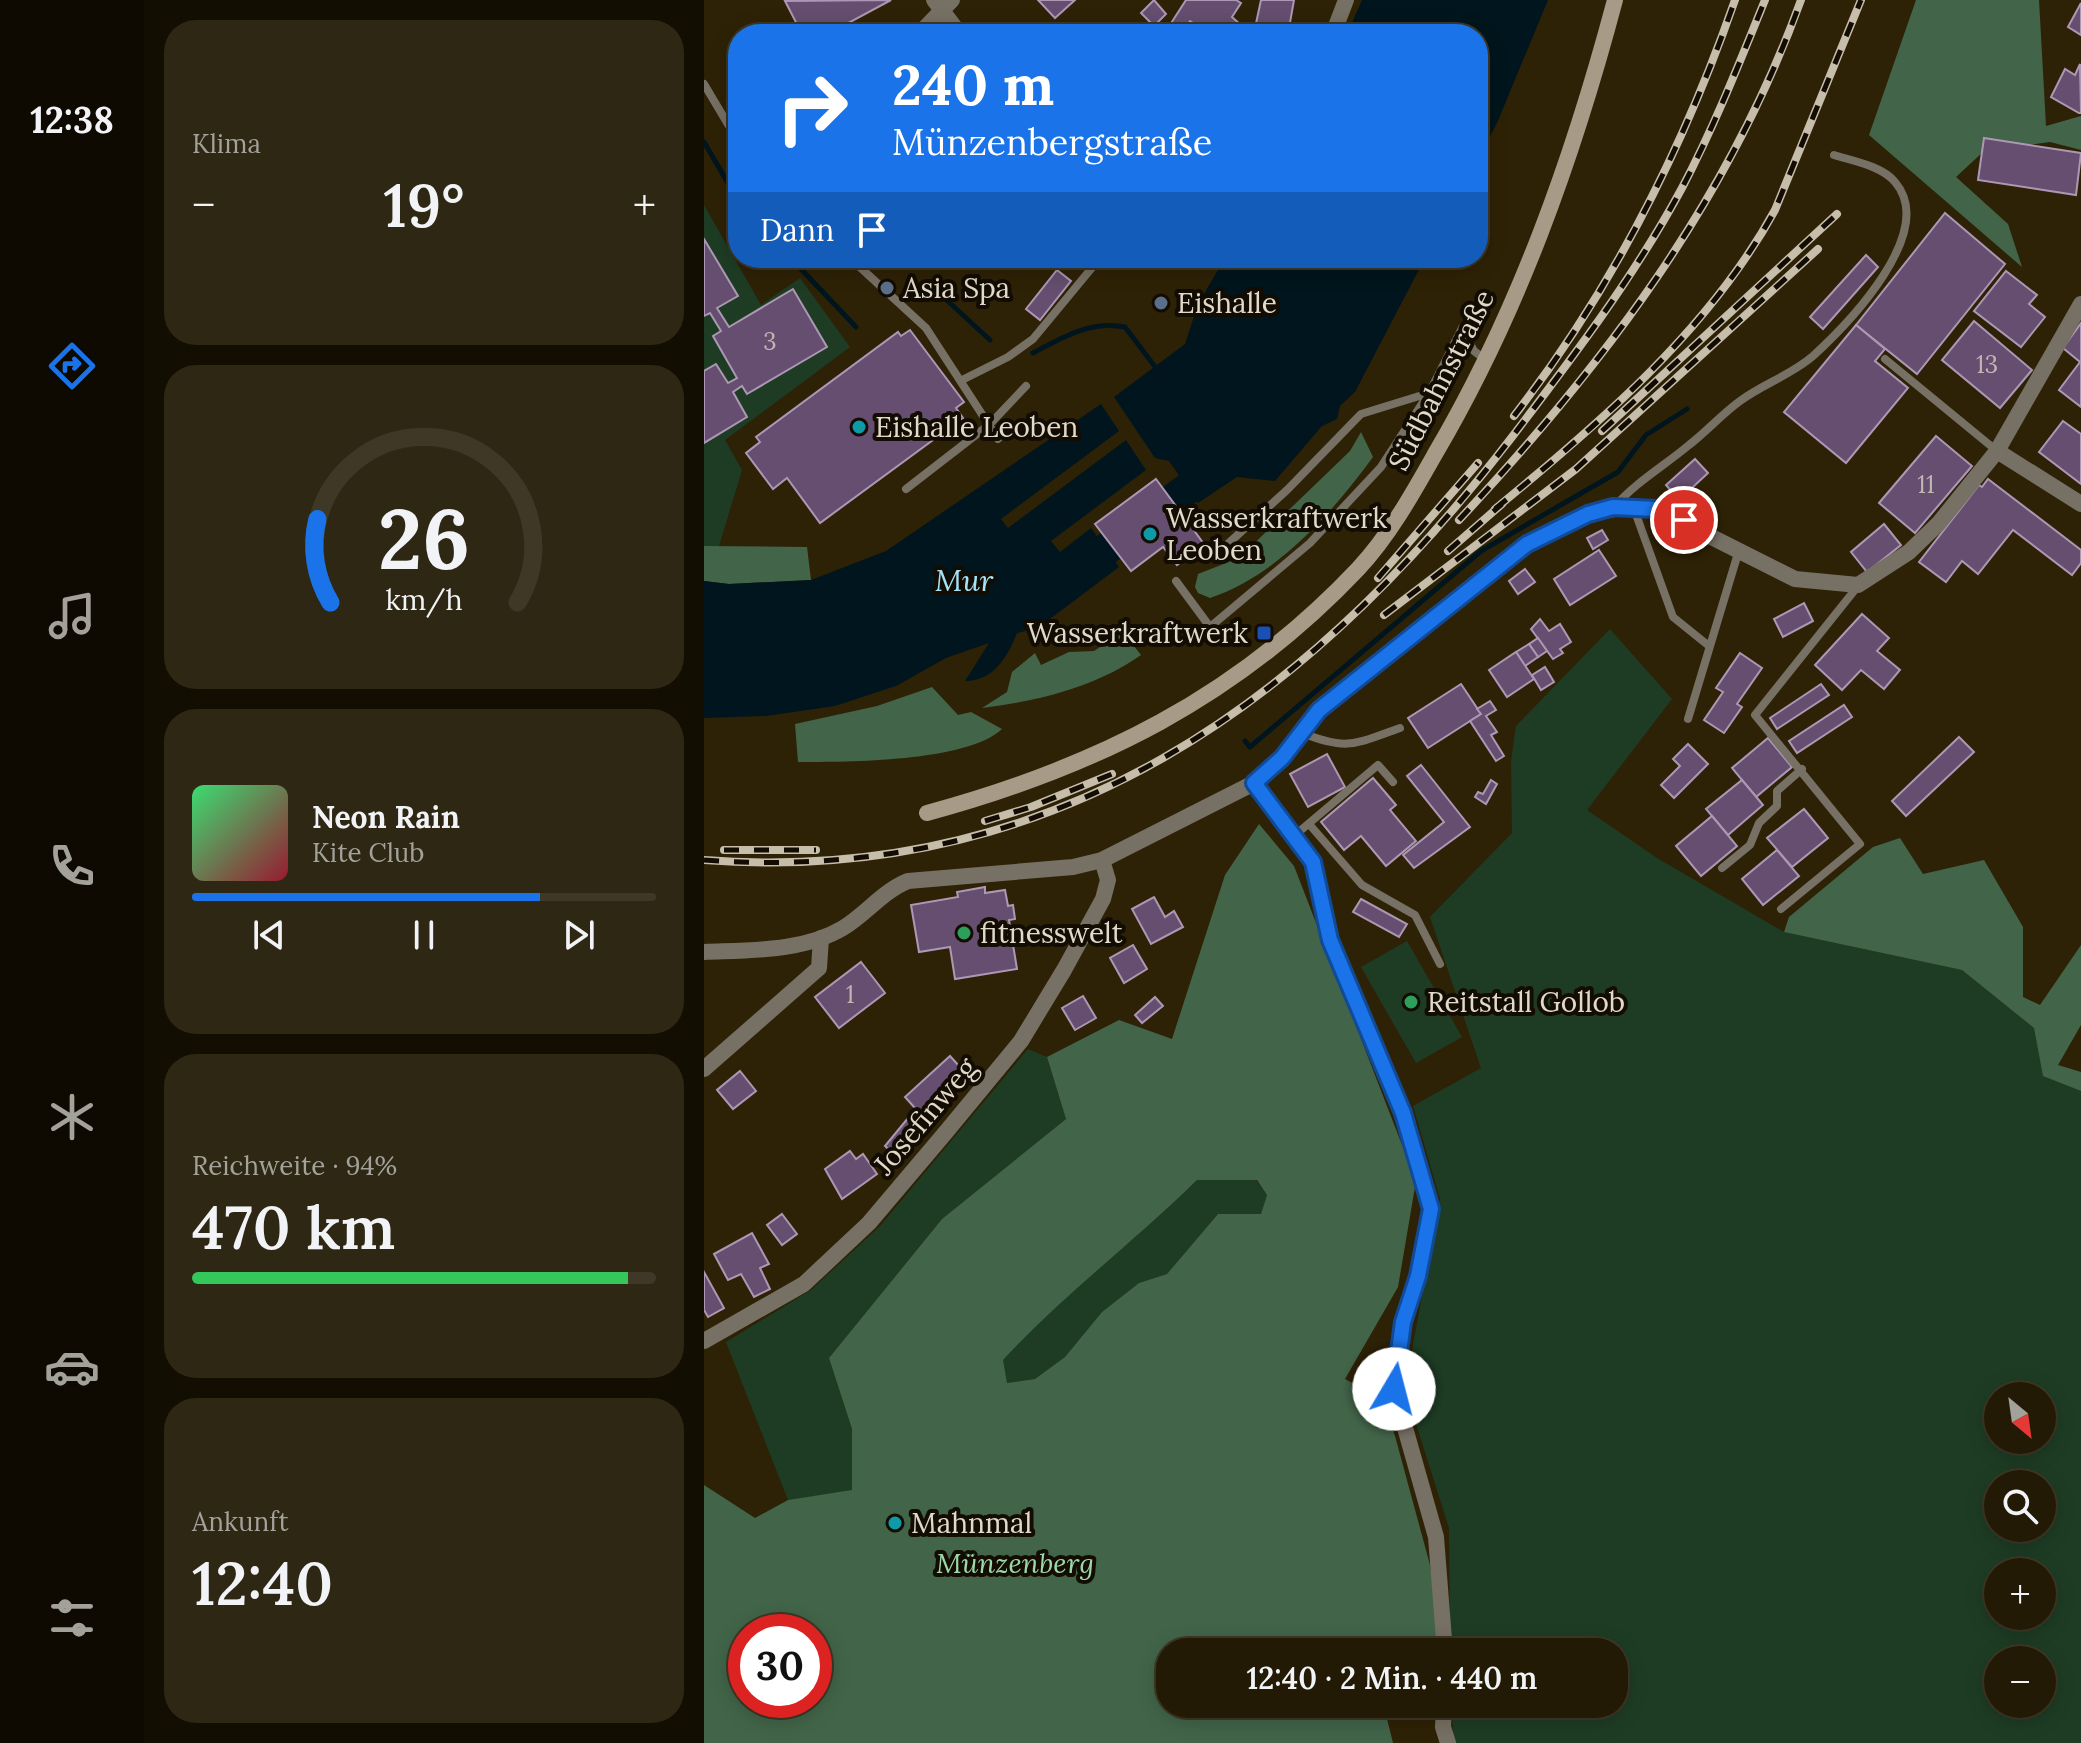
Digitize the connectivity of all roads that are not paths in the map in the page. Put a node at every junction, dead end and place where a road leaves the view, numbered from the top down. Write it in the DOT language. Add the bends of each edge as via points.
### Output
graph roads {
  1 [pos="1346,0"];
  2 [pos="1615,0"];
  3 [pos="942,4"];
  4 [pos="927,24"];
  5 [pos="954,24"];
  6 [pos="1337,24"];
  7 [pos="704,84"];
  8 [pos="728,124"];
  9 [pos="1834,155"];
  10 [pos="861,268"];
  11 [pos="1092,268"];
  12 [pos="2081,304"];
  13 [pos="1885,359"];
  14 [pos="1486,360"];
  15 [pos="962,380"];
  16 [pos="1026,386"];
  17 [pos="1429,393"];
  18 [pos="990,424"];
  19 [pos="998,439"];
  20 [pos="1997,451"];
  21 [pos="906,489"];
  22 [pos="2081,504"];
  23 [pos="1632,506"];
  24 [pos="1613,507"];
  25 [pos="1739,550"];
  26 [pos="1220,551"];
  27 [pos="1179,585"];
  28 [pos="1858,585"];
  29 [pos="1709,646"];
  30 [pos="1688,719"];
  31 [pos="1400,728"];
  32 [pos="1302,733"];
  33 [pos="1802,769"];
  34 [pos="1393,782"];
  35 [pos="1254,783"];
  36 [pos="927,813"];
  37 [pos="1309,824"];
  38 [pos="1294,836"];
  39 [pos="1102,860"];
  40 [pos="1722,868"];
  41 [pos="1781,909"];
  42 [pos="821,938"];
  43 [pos="704,952"];
  44 [pos="1440,964"];
  45 [pos="704,1069"];
  46 [pos="704,1341"];
  47 [pos="1444,1638"];
  48 [pos="1443,1718"];
  49 [pos="1448,1743"];
  1 -- 6 [label="street"];
  2 -- 14 [label="main road, Südbahnstraße" via="1551,210"];
  3 -- 4 [label="street"];
  3 -- 5 [label="street"];
  7 -- 8 [label="lane"];
  9 -- 24 [label="lane" via="1885,173 1897,184 1906,211 1901,239 1883,280 1812,356 1741,400"];
  10 -- 15 [label="lane" via="926,328"];
  11 -- 15 [label="lane" via="1033,339"];
  12 -- 20 [label="street"];
  13 -- 20 [label="lane"];
  14 -- 17 [label="lane" via="1474,351 1462,328"];
  14 -- 36 [label="main road, Südbahnstraße" via="1410,498 1368,556 1274,646 1141,736 1021,786"];
  15 -- 18 [label="lane"];
  16 -- 18 [label="lane"];
  17 -- 26 [label="lane" via="1361,414"];
  17 -- 27 [label="lane" via="1381,467 1310,543 1210,627"];
  18 -- 19 [label="lane"];
  18 -- 21 [label="lane"];
  20 -- 22 [label="street"];
  20 -- 28 [label="street" via="1909,552"];
  23 -- 24 [label="street"];
  23 -- 25 [label="street" via="1684,520"];
  23 -- 29 [label="lane" via="1673,617"];
  24 -- 32 [label="street" via="1527,544 1319,710"];
  25 -- 28 [label="street" via="1795,579"];
  25 -- 29 [label="lane"];
  28 -- 33 [label="lane" via="1755,715"];
  29 -- 30 [label="lane"];
  31 -- 32 [label="lane" via="1351,745 1332,745"];
  32 -- 35 [label="street"];
  33 -- 40 [label="lane" via="1777,791 1777,806 1759,823 1750,845"];
  33 -- 41 [label="lane" via="1860,844"];
  34 -- 37 [label="lane" via="1378,765"];
  35 -- 38 [label="street"];
  35 -- 39 [label="street"];
  37 -- 38 [label="lane"];
  37 -- 44 [label="lane" via="1362,885 1415,915"];
  38 -- 47 [label="street" via="1313,862 1330,940 1403,1113 1431,1209 1403,1322 1394,1389 1436,1537"];
  39 -- 42 [label="street" via="908,881"];
  39 -- 46 [label="street, Josefinweg" via="1108,880 1103,899 1064,970 1021,1041 946,1132 869,1223 804,1284"];
  42 -- 43 [label="street" via="779,948"];
  42 -- 45 [label="street" via="819,968"];
  48 -- 49 [label="street"];
}
